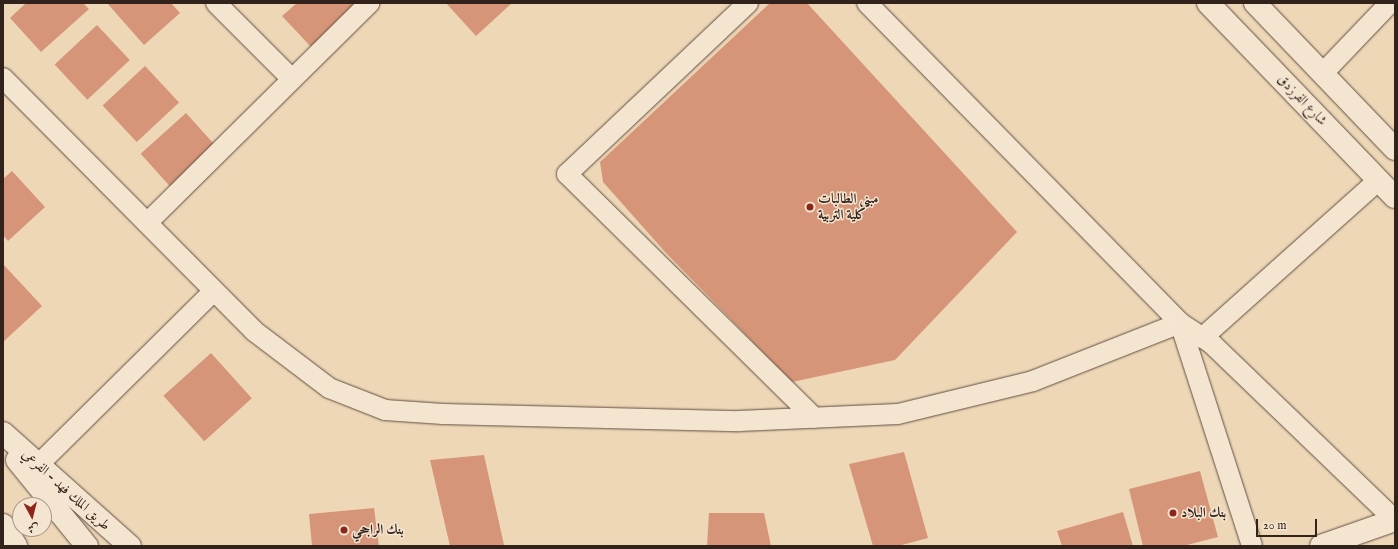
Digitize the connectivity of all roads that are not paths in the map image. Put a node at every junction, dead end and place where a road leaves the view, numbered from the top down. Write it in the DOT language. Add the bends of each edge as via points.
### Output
graph roads {
  1 [pos="216,3"];
  2 [pos="369,3"];
  3 [pos="748,3"];
  4 [pos="867,3"];
  5 [pos="1208,3"];
  6 [pos="1255,3"];
  7 [pos="1390,3"];
  8 [pos="1323,73"];
  9 [pos="3,78"];
  10 [pos="292,79"];
  11 [pos="1395,149"];
  12 [pos="1379,180"];
  13 [pos="1395,196"];
  14 [pos="147,223"];
  15 [pos="214,291"];
  16 [pos="1180,323"];
  17 [pos="1202,338"];
  18 [pos="814,418"];
  19 [pos="3,434"];
  20 [pos="3,443"];
  21 [pos="38,465"];
  22 [pos="1395,520"];
  23 [pos="3,525"];
  24 [pos="16,546"];
  25 [pos="87,546"];
  26 [pos="130,546"];
  27 [pos="1252,546"];
  28 [pos="1321,546"];
  1 -- 10 [label="street"];
  2 -- 10 [label="street"];
  3 -- 18 [label="street" via="567,174"];
  4 -- 16 [label="street"];
  5 -- 12 [label="street, شارع الفرزدق"];
  6 -- 8 [label="street"];
  7 -- 8 [label="street"];
  8 -- 11 [label="street"];
  9 -- 14 [label="street"];
  10 -- 14 [label="street"];
  12 -- 13 [label="street, شارع الفرزدق"];
  12 -- 17 [label="street"];
  14 -- 15 [label="street"];
  15 -- 18 [label="street" via="254,331 329,388 385,410 443,414 739,421"];
  15 -- 21 [label="street"];
  16 -- 17 [label="street"];
  16 -- 18 [label="street" via="1033,381 898,414"];
  16 -- 27 [label="street"];
  17 -- 22 [label="street"];
  19 -- 21 [label="street, طريق الملك فهد - الفرعي"];
  20 -- 25 [label="street"];
  21 -- 26 [label="street, طريق الملك فهد - الفرعي"];
  22 -- 28 [label="street"];
  23 -- 24 [label="street"];
}
